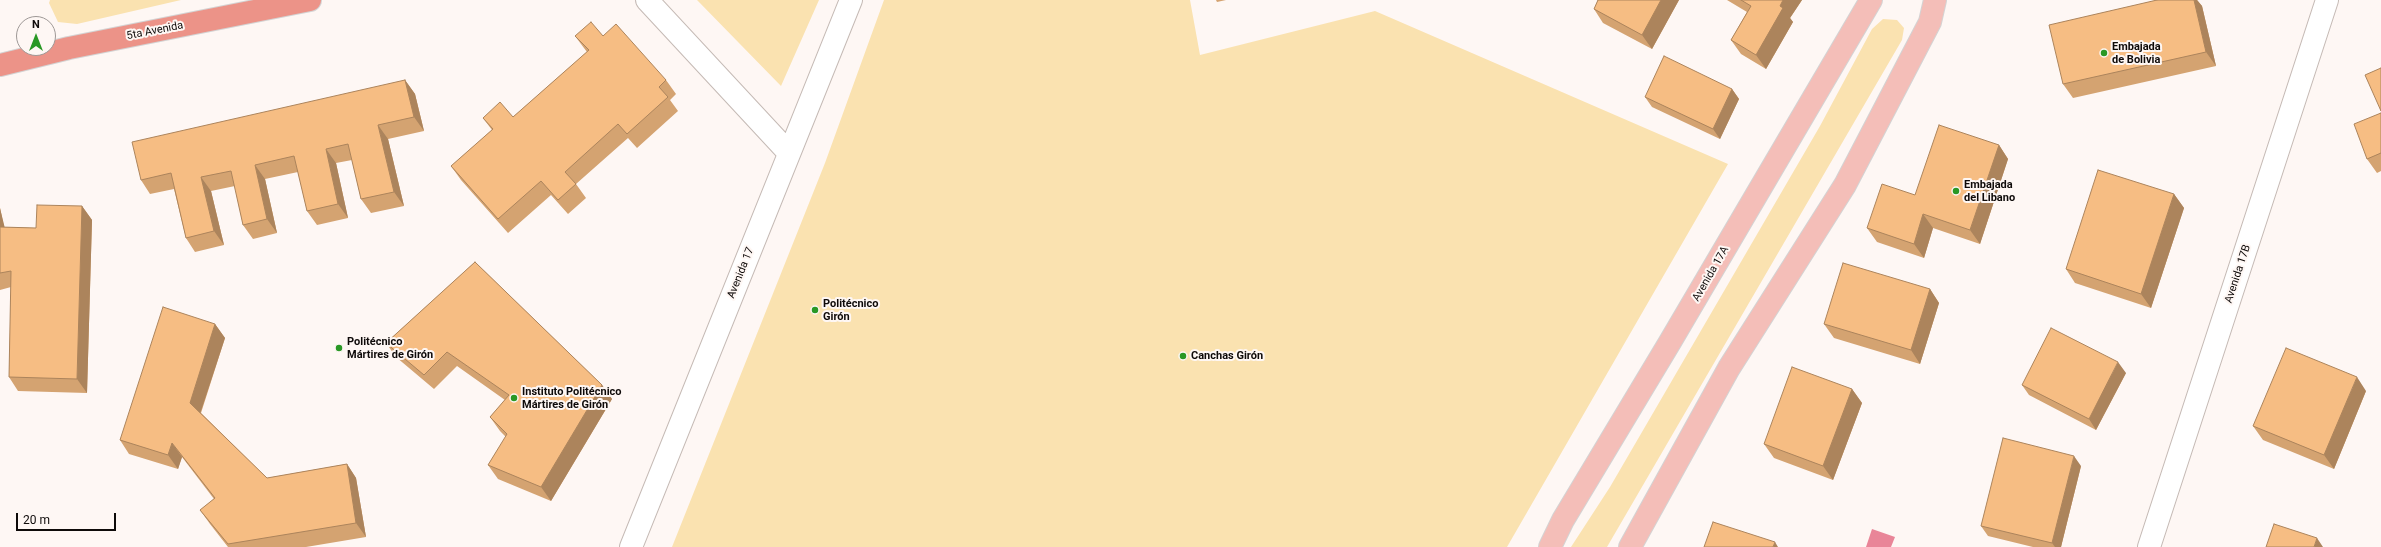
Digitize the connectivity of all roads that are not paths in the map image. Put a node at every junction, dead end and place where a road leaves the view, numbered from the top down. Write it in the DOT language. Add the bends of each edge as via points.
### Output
graph roads {
  1 [pos="310,0"];
  2 [pos="647,0"];
  3 [pos="851,0"];
  4 [pos="1871,0"];
  5 [pos="1935,0"];
  6 [pos="2327,0"];
  7 [pos="0,65"];
  8 [pos="789,153"];
  9 [pos="631,547"];
  10 [pos="1550,547"];
  11 [pos="1630,547"];
  12 [pos="2149,547"];
  1 -- 7 [label="highway, 5ta Avenida" via="69,48"];
  2 -- 8 [label="street"];
  3 -- 8 [label="street, Avenida 17"];
  4 -- 10 [label="main road, Avenida 17A" via="1563,520"];
  5 -- 11 [label="main road" via="1930,22 1845,185 1729,368"];
  6 -- 12 [label="street, Avenida 17B"];
  8 -- 9 [label="street, Avenida 17"];
}
